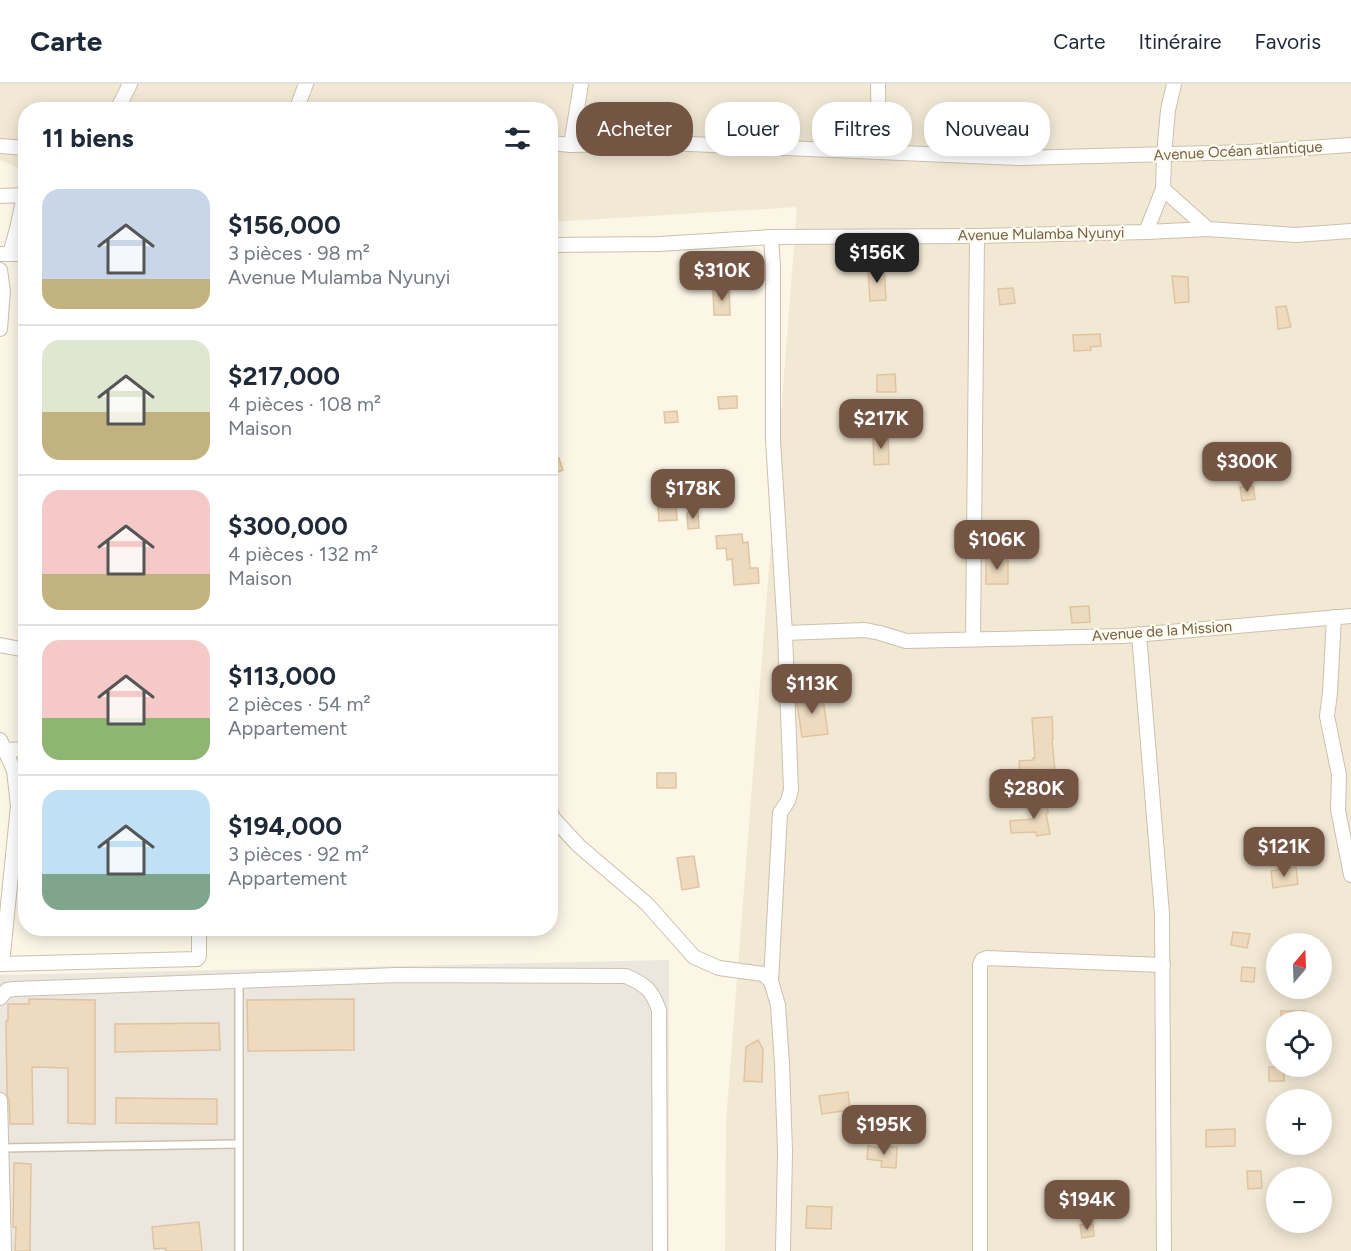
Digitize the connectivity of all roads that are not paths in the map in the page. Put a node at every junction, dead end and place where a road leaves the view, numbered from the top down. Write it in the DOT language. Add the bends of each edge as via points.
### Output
graph roads {
  1 [pos="130,84"];
  2 [pos="306,84"];
  3 [pos="581,84"];
  4 [pos="878,84"];
  5 [pos="1174,84"];
  6 [pos="121,102"];
  7 [pos="299,102"];
  8 [pos="878,102"];
  9 [pos="558,144"];
  10 [pos="571,145"];
  11 [pos="0,146"];
  12 [pos="18,147"];
  13 [pos="1348,148"];
  14 [pos="812,149"];
  15 [pos="912,153"];
  16 [pos="1164,155"];
  17 [pos="1163,189"];
  18 [pos="18,193"];
  19 [pos="0,196"];
  20 [pos="18,224"];
  21 [pos="1350,228"];
  22 [pos="1208,229"];
  23 [pos="1146,232"];
  24 [pos="977,236"];
  25 [pos="771,237"];
  26 [pos="558,245"];
  27 [pos="5,254"];
  28 [pos="0,270"];
  29 [pos="0,329"];
  30 [pos="1351,616"];
  31 [pos="1334,617"];
  32 [pos="785,633"];
  33 [pos="1139,634"];
  34 [pos="973,639"];
  35 [pos="0,645"];
  36 [pos="18,648"];
  37 [pos="2,743"];
  38 [pos="18,747"];
  39 [pos="558,823"];
  40 [pos="1351,875"];
  41 [pos="199,936"];
  42 [pos="1,964"];
  43 [pos="1163,965"];
  44 [pos="239,981"];
  45 [pos="771,981"];
  46 [pos="0,998"];
  47 [pos="0,1100"];
  48 [pos="238,1144"];
  49 [pos="1,1148"];
  50 [pos="4,1251"];
  51 [pos="239,1251"];
  52 [pos="660,1251"];
  53 [pos="783,1251"];
  54 [pos="980,1251"];
  55 [pos="1164,1251"];
  1 -- 6 [label="street"];
  2 -- 7 [label="street"];
  3 -- 10 [label="street"];
  4 -- 8 [label="street"];
  5 -- 16 [label="street"];
  9 -- 10 [label="street, Avenue Océan atlantique"];
  10 -- 14 [label="street, Avenue Océan atlantique" via="667,143"];
  11 -- 12 [label="street"];
  13 -- 16 [label="street, Avenue Océan atlantique"];
  15 -- 16 [label="street, Avenue Océan atlantique" via="1019,158"];
  16 -- 17 [label="street"];
  17 -- 22 [label="street"];
  17 -- 23 [label="street"];
  18 -- 19 [label="street"];
  20 -- 27 [label="street"];
  21 -- 22 [label="street, Avenue Mulamba Nyunyi" via="1296,235"];
  22 -- 23 [label="street, Avenue Mulamba Nyunyi"];
  23 -- 24 [label="street, Avenue Mulamba Nyunyi"];
  24 -- 25 [label="street, Avenue Mulamba Nyunyi"];
  24 -- 34 [label="street"];
  25 -- 26 [label="street, Avenue Mulamba Nyunyi"];
  25 -- 32 [label="street" via="773,440"];
  28 -- 29 [label="street"];
  30 -- 31 [label="street, Avenue de la Mission"];
  31 -- 33 [label="street, Avenue de la Mission"];
  31 -- 40 [label="street" via="1327,716 1339,776 1338,810"];
  32 -- 34 [label="street, Avenue de la Mission" via="865,630 906,641"];
  32 -- 45 [label="street" via="791,790 780,813"];
  33 -- 34 [label="street, Avenue de la Mission"];
  33 -- 43 [label="street"];
  35 -- 36 [label="street"];
  37 -- 38 [label="street"];
  37 -- 42 [label="street" via="14,770 18,806"];
  39 -- 45 [label="street" via="647,904 694,957 719,968 763,974"];
  41 -- 42 [label="street" via="198,959"];
  43 -- 54 [label="street" via="982,960"];
  43 -- 55 [label="street"];
  44 -- 46 [label="street" via="14,989"];
  44 -- 48 [label="lane"];
  44 -- 52 [label="street" via="420,975 626,976 638,982 654,996 659,1010"];
  45 -- 53 [label="street" via="778,1005 782,1064"];
  47 -- 49 [label="street"];
  48 -- 49 [label="lane"];
  48 -- 51 [label="lane"];
  49 -- 50 [label="street"];
}
